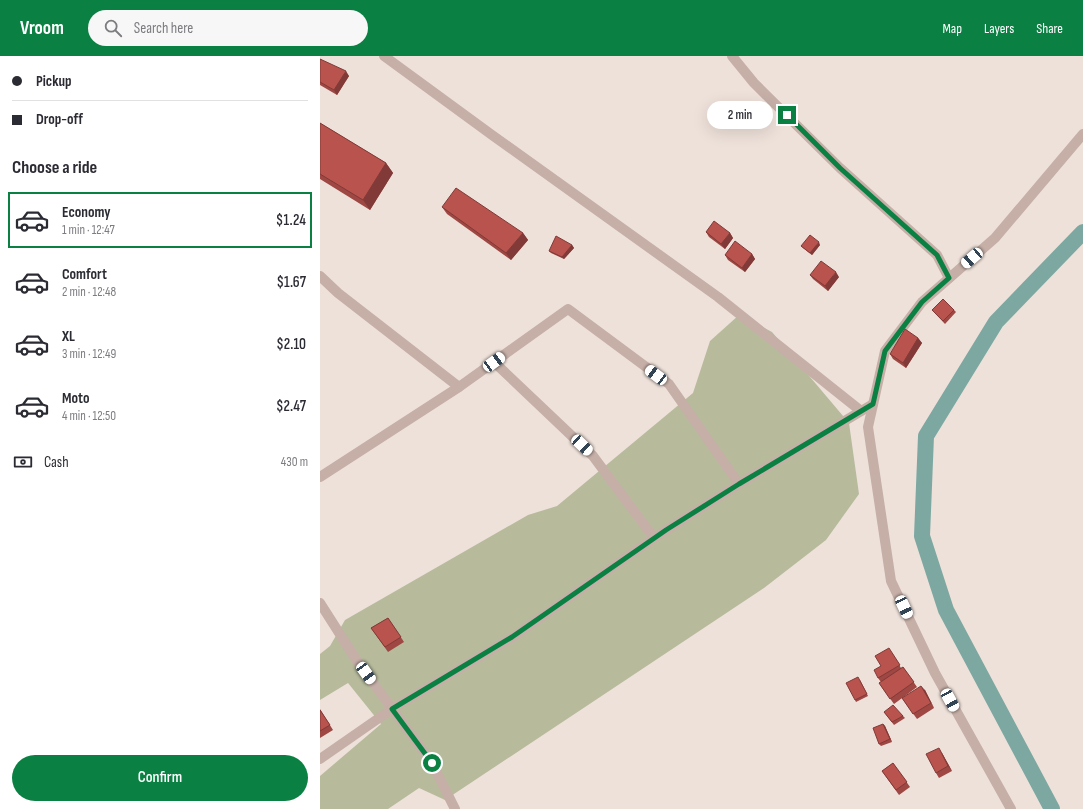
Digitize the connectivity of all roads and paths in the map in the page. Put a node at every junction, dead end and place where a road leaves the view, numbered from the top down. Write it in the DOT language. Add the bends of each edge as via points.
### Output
graph roads {
  1 [pos="384,56"];
  2 [pos="732,56"];
  3 [pos="1083,134"];
  4 [pos="320,276"];
  5 [pos="949,278"];
  6 [pos="494,362"];
  7 [pos="459,387"];
  8 [pos="873,404"];
  9 [pos="861,412"];
  10 [pos="320,477"];
  11 [pos="739,484"];
  12 [pos="654,538"];
  13 [pos="320,603"];
  14 [pos="392,709"];
  15 [pos="320,759"];
  16 [pos="455,809"];
  17 [pos="1011,809"];
  1 -- 9 [label="street" via="718,297"];
  2 -- 5 [label="street" via="754,83 840,168 937,255"];
  3 -- 5 [label="street" via="995,238"];
  4 -- 7 [label="street" via="338,293"];
  5 -- 8 [label="street" via="922,302 885,351"];
  6 -- 7 [label="street"];
  6 -- 11 [label="street" via="568,309 669,384"];
  6 -- 12 [label="street" via="593,456"];
  7 -- 10 [label="street"];
  8 -- 9 [label="street"];
  8 -- 17 [label="street" via="868,427 891,581 935,673"];
  9 -- 11 [label="street"];
  11 -- 12 [label="street"];
  12 -- 14 [label="street" via="512,637"];
  13 -- 14 [label="street"];
  14 -- 15 [label="street"];
  14 -- 16 [label="street" via="432,763"];
}
